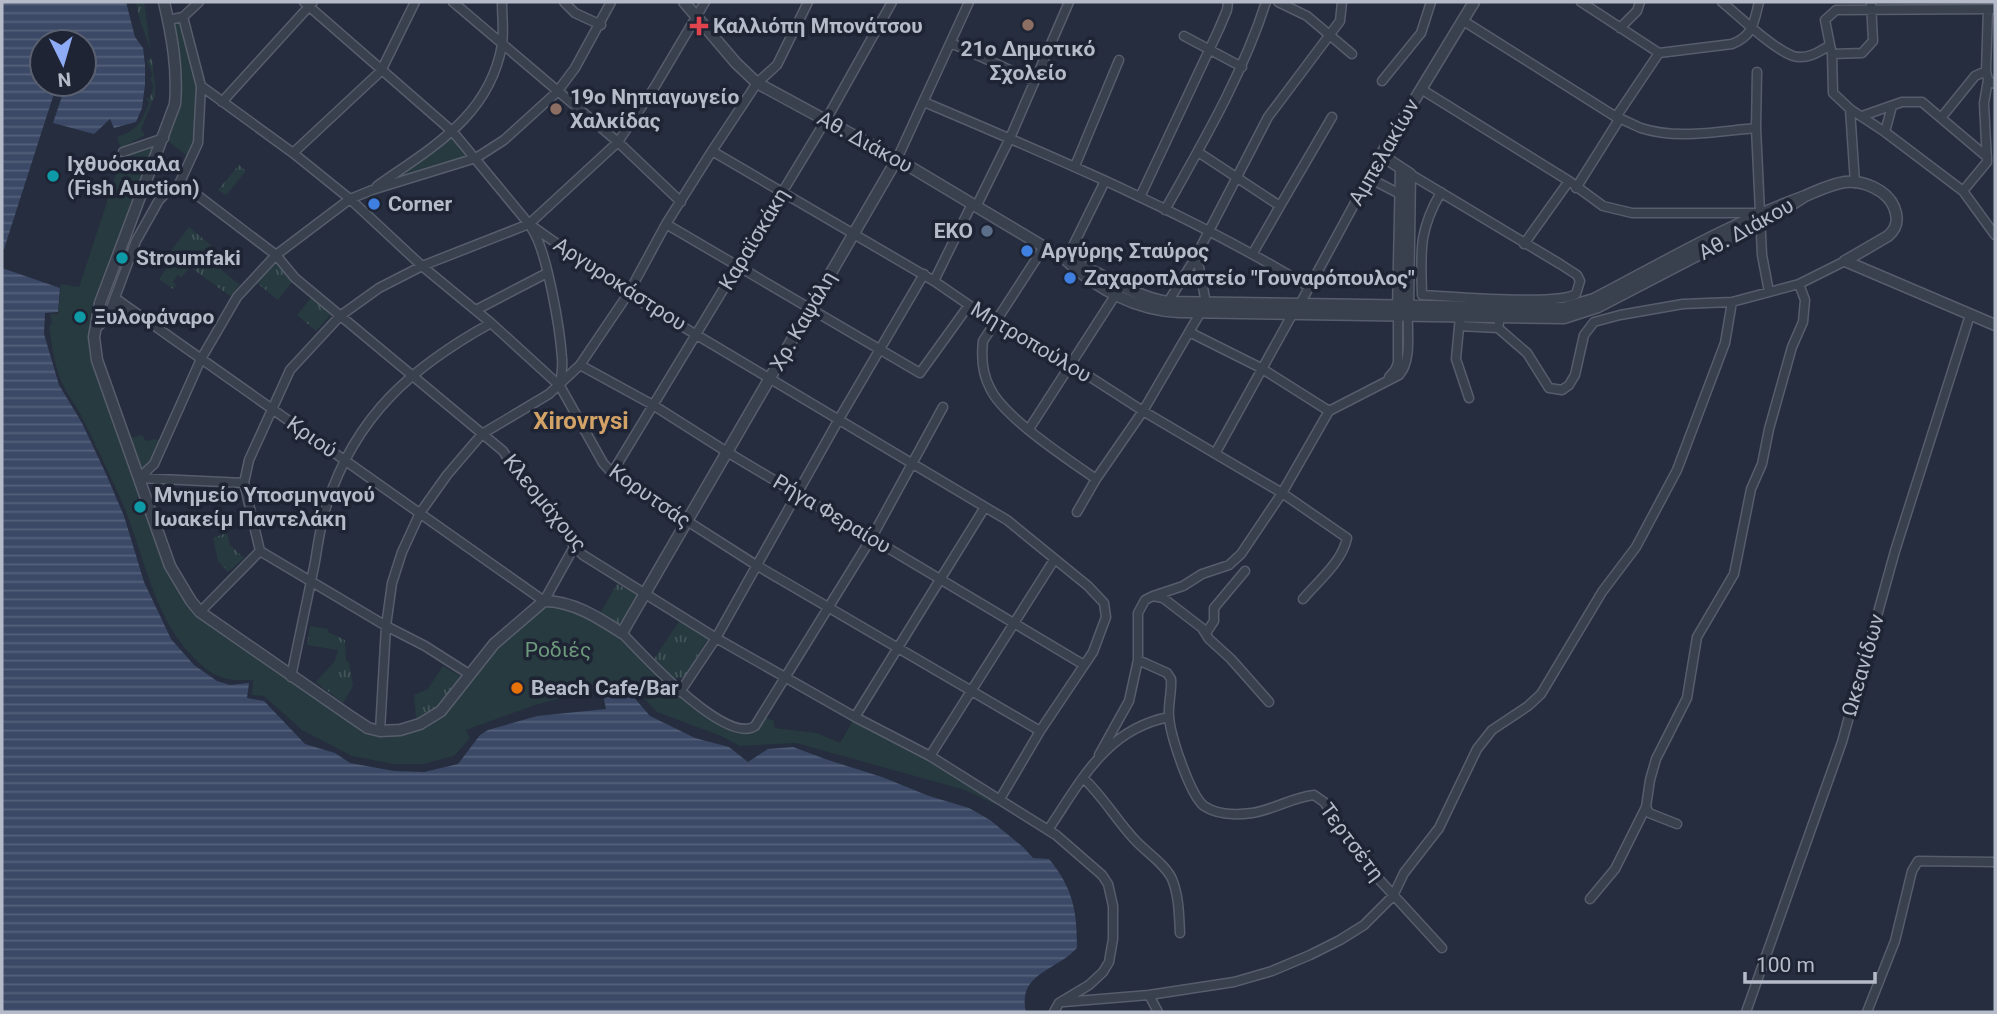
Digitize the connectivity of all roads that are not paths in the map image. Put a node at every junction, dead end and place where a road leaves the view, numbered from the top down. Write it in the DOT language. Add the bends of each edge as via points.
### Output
graph roads {
  1 [pos="164,2"];
  2 [pos="198,2"];
  3 [pos="415,2"];
  4 [pos="453,2"];
  5 [pos="502,2"];
  6 [pos="564,2"];
  7 [pos="611,2"];
  8 [pos="684,2"];
  9 [pos="705,2"];
  10 [pos="808,2"];
  11 [pos="892,2"];
  12 [pos="1069,2"];
  13 [pos="1228,2"];
  14 [pos="1266,2"];
  15 [pos="1278,2"];
  16 [pos="1342,2"];
  17 [pos="1431,2"];
  18 [pos="1474,2"];
  19 [pos="1581,2"];
  20 [pos="1640,2"];
  21 [pos="1722,2"];
  22 [pos="1759,2"];
  23 [pos="309,3"];
  24 [pos="966,3"];
  25 [pos="1872,5"];
  26 [pos="1954,5"];
  27 [pos="1992,7"];
  28 [pos="183,17"];
  29 [pos="696,17"];
  30 [pos="168,20"];
  31 [pos="1462,20"];
  32 [pos="601,25"];
  33 [pos="1620,28"];
  34 [pos="1753,28"];
  35 [pos="1184,36"];
  36 [pos="1329,36"];
  37 [pos="502,43"];
  38 [pos="951,43"];
  39 [pos="1209,50"];
  40 [pos="1831,50"];
  41 [pos="1659,53"];
  42 [pos="1352,54"];
  43 [pos="1119,60"];
  44 [pos="1242,67"];
  45 [pos="381,71"];
  46 [pos="1757,72"];
  47 [pos="1990,78"];
  48 [pos="1034,81"];
  49 [pos="1382,81"];
  50 [pos="199,82"];
  51 [pos="757,83"];
  52 [pos="1421,89"];
  53 [pos="557,92"];
  54 [pos="222,102"];
  55 [pos="924,102"];
  56 [pos="1892,106"];
  57 [pos="1850,109"];
  58 [pos="1862,116"];
  59 [pos="1332,117"];
  60 [pos="1618,118"];
  61 [pos="1941,118"];
  62 [pos="826,120"];
  63 [pos="1756,128"];
  64 [pos="453,132"];
  65 [pos="1885,132"];
  66 [pos="164,138"];
  67 [pos="1010,138"];
  68 [pos="618,142"];
  69 [pos="123,152"];
  70 [pos="712,152"];
  71 [pos="1198,152"];
  72 [pos="293,153"];
  73 [pos="1381,155"];
  74 [pos="1987,157"];
  75 [pos="476,158"];
  76 [pos="897,159"];
  77 [pos="1075,166"];
  78 [pos="1401,168"];
  79 [pos="1410,174"];
  80 [pos="1236,176"];
  81 [pos="1369,178"];
  82 [pos="1105,181"];
  83 [pos="1569,181"];
  84 [pos="180,182"];
  85 [pos="1855,183"];
  86 [pos="1576,188"];
  87 [pos="372,190"];
  88 [pos="783,191"];
  89 [pos="1963,191"];
  90 [pos="1441,192"];
  91 [pos="1400,194"];
  92 [pos="1140,197"];
  93 [pos="350,199"];
  94 [pos="681,202"];
  95 [pos="974,205"];
  96 [pos="1280,206"];
  97 [pos="1165,210"];
  98 [pos="1761,218"];
  99 [pos="529,224"];
  100 [pos="666,224"];
  101 [pos="1210,232"];
  102 [pos="853,234"];
  103 [pos="1995,235"];
  104 [pos="1524,244"];
  105 [pos="1044,247"];
  106 [pos="1253,253"];
  107 [pos="276,256"];
  108 [pos="1066,260"];
  109 [pos="1844,261"];
  110 [pos="1195,262"];
  111 [pos="738,265"];
  112 [pos="422,266"];
  113 [pos="547,273"];
  114 [pos="924,274"];
  115 [pos="934,281"];
  116 [pos="1799,284"];
  117 [pos="1309,287"];
  118 [pos="1769,292"];
  119 [pos="628,294"];
  120 [pos="1116,294"];
  121 [pos="115,298"];
  122 [pos="1168,302"];
  123 [pos="1732,302"];
  124 [pos="1300,304"];
  125 [pos="969,305"];
  126 [pos="1203,308"];
  127 [pos="810,309"];
  128 [pos="476,310"];
  129 [pos="1403,310"];
  130 [pos="1293,313"];
  131 [pos="1970,314"];
  132 [pos="340,316"];
  133 [pos="1460,321"];
  134 [pos="1499,322"];
  135 [pos="491,323"];
  136 [pos="995,323"];
  137 [pos="1995,324"];
  138 [pos="95,329"];
  139 [pos="1189,332"];
  140 [pos="696,333"];
  141 [pos="880,349"];
  142 [pos="201,359"];
  143 [pos="1070,364"];
  144 [pos="580,365"];
  145 [pos="1261,368"];
  146 [pos="411,375"];
  147 [pos="769,379"];
  148 [pos="560,386"];
  149 [pos="1469,398"];
  150 [pos="653,405"];
  151 [pos="943,407"];
  152 [pos="272,409"];
  153 [pos="1143,411"];
  154 [pos="1329,411"];
  155 [pos="839,419"];
  156 [pos="1029,429"];
  157 [pos="482,434"];
  158 [pos="727,452"];
  159 [pos="1216,452"];
  160 [pos="346,461"];
  161 [pos="912,465"];
  162 [pos="611,473"];
  163 [pos="139,478"];
  164 [pos="1096,479"];
  165 [pos="244,483"];
  166 [pos="798,493"];
  167 [pos="1282,493"];
  168 [pos="983,510"];
  169 [pos="1077,512"];
  170 [pos="420,513"];
  171 [pos="686,523"];
  172 [pos="872,537"];
  173 [pos="574,547"];
  174 [pos="260,551"];
  175 [pos="1054,560"];
  176 [pos="756,565"];
  177 [pos="1245,571"];
  178 [pos="942,579"];
  179 [pos="311,581"];
  180 [pos="645,593"];
  181 [pos="1153,596"];
  182 [pos="1303,599"];
  183 [pos="544,601"];
  184 [pos="827,606"];
  185 [pos="200,612"];
  186 [pos="1014,622"];
  187 [pos="386,626"];
  188 [pos="622,633"];
  189 [pos="1206,633"];
  190 [pos="716,638"];
  191 [pos="898,647"];
  192 [pos="1138,660"];
  193 [pos="1084,665"];
  194 [pos="469,674"];
  195 [pos="784,676"];
  196 [pos="291,677"];
  197 [pos="680,692"];
  198 [pos="970,692"];
  199 [pos="1269,702"];
  200 [pos="855,717"];
  201 [pos="1169,717"];
  202 [pos="380,731"];
  203 [pos="1040,731"];
  204 [pos="1099,755"];
  205 [pos="930,756"];
  206 [pos="1083,778"];
  207 [pos="1000,799"];
  208 [pos="1646,807"];
  209 [pos="1677,824"];
  210 [pos="1052,832"];
  211 [pos="1995,862"];
  212 [pos="1393,896"];
  213 [pos="1590,899"];
  214 [pos="1180,933"];
  215 [pos="1442,948"];
  216 [pos="1149,995"];
  217 [pos="1059,1003"];
  218 [pos="1054,1012"];
  219 [pos="1158,1012"];
  220 [pos="1746,1012"];
  221 [pos="1867,1012"];
  1 -- 30 [label="street"];
  2 -- 28 [label="street"];
  3 -- 45 [label="street"];
  4 -- 37 [label="street"];
  5 -- 37 [label="street"];
  6 -- 32 [label="street" via="575,13"];
  7 -- 32 [label="street"];
  8 -- 29 [label="street, Αθ. Διάκου"];
  9 -- 29 [label="street"];
  10 -- 51 [label="street" via="777,65"];
  11 -- 62 [label="street, Καραϊσκάκη"];
  12 -- 48 [label="street"];
  13 -- 39 [label="street"];
  14 -- 44 [label="street"];
  15 -- 36 [label="street" via="1307,16"];
  16 -- 36 [label="street" via="1340,22"];
  17 -- 49 [label="street" via="1421,33"];
  18 -- 31 [label="street, Αμπελακίων"];
  19 -- 33 [label="street"];
  20 -- 33 [label="street"];
  21 -- 34 [label="street"];
  22 -- 34 [label="street"];
  23 -- 45 [label="street, Αργυροκάστρου"];
  23 -- 54 [label="street"];
  24 -- 38 [label="street, Χρ. Καψάλη"];
  25 -- 26 [label="street"];
  25 -- 40 [label="street" via="1831,13 1825,20"];
  25 -- 40 [label="street" via="1874,41 1862,53"];
  26 -- 27 [label="street"];
  27 -- 47 [label="street"];
  28 -- 30 [label="street"];
  28 -- 50 [label="street"];
  29 -- 51 [label="street, Αθ. Διάκου"];
  29 -- 68 [label="street"];
  30 -- 66 [label="street" via="177,78 175,104"];
  31 -- 52 [label="street, Αμπελακίων"];
  31 -- 60 [label="street"];
  32 -- 53 [label="street"];
  33 -- 41 [label="street"];
  34 -- 40 [label="street" via="1794,56"];
  34 -- 41 [label="street" via="1732,44"];
  35 -- 39 [label="street"];
  36 -- 42 [label="street"];
  36 -- 80 [label="street" via="1268,117"];
  37 -- 53 [label="street"];
  37 -- 64 [label="street" via="486,94"];
  38 -- 48 [label="street"];
  38 -- 55 [label="street, Χρ. Καψάλη"];
  39 -- 44 [label="street"];
  39 -- 92 [label="street"];
  40 -- 57 [label="street" via="1832,93"];
  41 -- 60 [label="street"];
  43 -- 77 [label="street"];
  44 -- 71 [label="street"];
  45 -- 64 [label="street, Αργυροκάστρου"];
  45 -- 72 [label="street"];
  46 -- 63 [label="street"];
  47 -- 61 [label="street" via="1975,76"];
  47 -- 74 [label="street" via="1984,103"];
  48 -- 67 [label="street"];
  50 -- 54 [label="street, Κορυτσάς"];
  50 -- 84 [label="street" via="198,143"];
  51 -- 62 [label="street, Αθ. Διάκου"];
  51 -- 70 [label="street"];
  52 -- 73 [label="street, Αμπελακίων"];
  52 -- 83 [label="street"];
  53 -- 68 [label="street"];
  53 -- 75 [label="street" via="504,140"];
  54 -- 72 [label="street, Κορυτσάς"];
  55 -- 67 [label="street"];
  55 -- 76 [label="street, Χρ. Καψάλη"];
  56 -- 58 [label="street"];
  56 -- 61 [label="street" via="1914,100"];
  56 -- 65 [label="street"];
  57 -- 58 [label="street"];
  57 -- 85 [label="street"];
  58 -- 65 [label="street"];
  59 -- 96 [label="street"];
  60 -- 63 [label="street" via="1661,132"];
  60 -- 86 [label="street"];
  61 -- 74 [label="street"];
  62 -- 76 [label="street, Αθ. Διάκου"];
  62 -- 88 [label="street, Καραϊσκάκη"];
  63 -- 98 [label="street"];
  64 -- 75 [label="street, Αργυροκάστρου"];
  64 -- 87 [label="street"];
  65 -- 89 [label="street"];
  66 -- 69 [label="street"];
  66 -- 138 [label="street" via="104,293"];
  67 -- 77 [label="street"];
  67 -- 95 [label="street"];
  68 -- 94 [label="street"];
  68 -- 99 [label="street"];
  70 -- 88 [label="street, Μητροπούλου"];
  70 -- 94 [label="street"];
  71 -- 80 [label="street"];
  71 -- 97 [label="street"];
  72 -- 93 [label="street, Κορυτσάς"];
  73 -- 78 [label="street"];
  73 -- 81 [label="street, Αμπελακίων"];
  74 -- 89 [label="street"];
  75 -- 87 [label="street"];
  75 -- 99 [label="street, Αργυροκάστρου"];
  76 -- 95 [label="street, Αθ. Διάκου"];
  76 -- 102 [label="street, Χρ. Καψάλη"];
  77 -- 82 [label="street"];
  78 -- 79 [label="street"];
  78 -- 91 [label="street"];
  79 -- 90 [label="street"];
  79 -- 129 [label="street"];
  80 -- 96 [label="street"];
  80 -- 101 [label="street"];
  81 -- 91 [label="street"];
  81 -- 117 [label="street, Αμπελακίων"];
  82 -- 92 [label="street"];
  82 -- 108 [label="street"];
  83 -- 86 [label="street"];
  83 -- 104 [label="street"];
  84 -- 107 [label="street, Κλεομάχους"];
  84 -- 121 [label="street" via="159,200 136,241"];
  85 -- 98 [label="street, Αθ. Διάκου" via="1805,196"];
  85 -- 109 [label="street" via="1887,196 1897,220 1888,236"];
  86 -- 98 [label="street" via="1602,206 1632,213"];
  87 -- 93 [label="street"];
  88 -- 102 [label="street, Μητροπούλου"];
  88 -- 111 [label="street, Καραϊσκάκη"];
  89 -- 103 [label="street"];
  90 -- 104 [label="street"];
  90 -- 104 [label="street" via="1421,240 1422,295 1543,300 1576,295 1577,275"];
  91 -- 129 [label="street"];
  92 -- 97 [label="street"];
  93 -- 107 [label="street"];
  93 -- 112 [label="street, Κορυτσάς"];
  94 -- 100 [label="street"];
  95 -- 105 [label="street, Αθ. Διάκου"];
  95 -- 115 [label="street"];
  96 -- 106 [label="street"];
  97 -- 101 [label="street"];
  98 -- 118 [label="street"];
  98 -- 129 [label="street, Αθ. Διάκου" via="1573,306"];
  98 -- 134 [label="street, Αθ. Διάκου" via="1586,312"];
  99 -- 112 [label="street"];
  99 -- 113 [label="street" via="538,238"];
  99 -- 119 [label="street, Αργυροκάστρου"];
  100 -- 111 [label="street"];
  100 -- 119 [label="street"];
  101 -- 106 [label="street"];
  101 -- 110 [label="street"];
  102 -- 114 [label="street, Μητροπούλου"];
  102 -- 127 [label="street, Χρ. Καψάλη"];
  105 -- 108 [label="street, Αθ. Διάκου"];
  105 -- 136 [label="street"];
  106 -- 117 [label="street"];
  107 -- 132 [label="street, Κλεομάχους"];
  107 -- 142 [label="street" via="237,296"];
  108 -- 120 [label="street, Αθ. Διάκου"];
  108 -- 122 [label="street, Αθ. Διάκου" via="1137,295"];
  109 -- 116 [label="street"];
  109 -- 131 [label="street"];
  110 -- 122 [label="street"];
  110 -- 126 [label="street"];
  111 -- 127 [label="street"];
  111 -- 140 [label="street, Καραϊσκάκη"];
  112 -- 128 [label="street, Κορυτσάς"];
  112 -- 132 [label="street" via="379,288"];
  113 -- 128 [label="street"];
  113 -- 148 [label="street" via="562,360"];
  114 -- 115 [label="street, Μητροπούλου"];
  114 -- 141 [label="street"];
  115 -- 125 [label="street, Μητροπούλου"];
  116 -- 118 [label="street"];
  116 -- 208 [label="street" via="1805,300 1803,323 1748,499 1734,574 1697,637 1687,698 1656,759"];
  117 -- 124 [label="street, Αμπελακίων"];
  118 -- 123 [label="street"];
  119 -- 140 [label="street, Αργυροκάστρου"];
  119 -- 144 [label="street"];
  120 -- 126 [label="street, Αθ. Διάκου" via="1167,312"];
  120 -- 143 [label="street"];
  121 -- 138 [label="street" via="107,319"];
  121 -- 142 [label="street, Κριού"];
  122 -- 126 [label="street, Αθ. Διάκου"];
  123 -- 134 [label="street" via="1683,304 1594,323 1584,335 1573,380 1557,390 1549,388"];
  123 -- 212 [label="street" via="1725,343 1696,424 1640,540 1541,694 1492,730 1477,749 1439,828 1404,873"];
  124 -- 126 [label="street, Αθ. Διάκου"];
  124 -- 129 [label="street, Αθ. Διάκου"];
  125 -- 136 [label="street, Μητροπούλου"];
  125 -- 141 [label="street" via="920,373"];
  126 -- 130 [label="street, Αθ. Διάκου"];
  126 -- 139 [label="street"];
  127 -- 141 [label="street"];
  127 -- 147 [label="street, Χρ. Καψάλη"];
  128 -- 135 [label="street, Κορυτσάς"];
  129 -- 130 [label="street, Αθ. Διάκου"];
  129 -- 133 [label="street, Αθ. Διάκου"];
  129 -- 154 [label="street" via="1395,370 1381,384"];
  130 -- 145 [label="street"];
  131 -- 137 [label="street"];
  131 -- 220 [label="street, Ωκεανίδων" via="1895,551 1842,742"];
  132 -- 146 [label="street, Κλεομάχους"];
  132 -- 152 [label="street" via="290,370"];
  133 -- 134 [label="street, Αθ. Διάκου"];
  133 -- 149 [label="street" via="1456,359"];
  135 -- 146 [label="street" via="447,347"];
  135 -- 148 [label="street, Κορυτσάς"];
  136 -- 143 [label="street, Μητροπούλου"];
  136 -- 156 [label="street" via="983,341 983,371 1002,405"];
  138 -- 163 [label="street" via="94,346"];
  139 -- 145 [label="street"];
  139 -- 153 [label="street"];
  140 -- 147 [label="street, Αργυροκάστρου"];
  140 -- 150 [label="street, Καραϊσκάκη"];
  141 -- 155 [label="street"];
  142 -- 152 [label="street, Κριού"];
  142 -- 163 [label="street" via="154,464"];
  143 -- 153 [label="street, Μητροπούλου"];
  143 -- 156 [label="street"];
  144 -- 148 [label="street"];
  144 -- 150 [label="street, Ρήγα Φεραίου"];
  145 -- 154 [label="street"];
  145 -- 159 [label="street"];
  146 -- 157 [label="street, Κλεομάχους"];
  146 -- 160 [label="street" via="386,400"];
  147 -- 155 [label="street, Αργυροκάστρου"];
  147 -- 158 [label="street, Χρ. Καψάλη"];
  148 -- 157 [label="street"];
  148 -- 162 [label="street, Κορυτσάς"];
  150 -- 158 [label="street, Ρήγα Φεραίου"];
  150 -- 162 [label="street, Καραϊσκάκη"];
  151 -- 161 [label="street"];
  152 -- 160 [label="street, Κριού"];
  152 -- 165 [label="street"];
  153 -- 159 [label="street, Μητροπούλου"];
  153 -- 164 [label="street"];
  154 -- 167 [label="street"];
  155 -- 161 [label="street, Αργυροκάστρου"];
  155 -- 166 [label="street"];
  156 -- 164 [label="street"];
  157 -- 170 [label="street"];
  157 -- 173 [label="street, Κλεομάχους" via="503,451"];
  158 -- 166 [label="street, Ρήγα Φεραίου"];
  158 -- 171 [label="street, Χρ. Καψάλη"];
  159 -- 167 [label="street, Μητροπούλου"];
  160 -- 170 [label="street, Κριού"];
  160 -- 179 [label="street" via="326,505"];
  161 -- 168 [label="street, Αργυροκάστρου"];
  161 -- 172 [label="street"];
  162 -- 171 [label="street, Κορυτσάς"];
  163 -- 165 [label="street"];
  163 -- 185 [label="street" via="170,566"];
  164 -- 169 [label="street"];
  165 -- 174 [label="street"];
  166 -- 172 [label="street, Ρήγα Φεραίου"];
  166 -- 176 [label="street"];
  167 -- 181 [label="street" via="1229,565"];
  167 -- 182 [label="street, Μητροπούλου" via="1347,538 1339,560"];
  168 -- 175 [label="street, Αργυροκάστρου" via="1007,520"];
  168 -- 178 [label="street"];
  170 -- 183 [label="street, Κριού"];
  170 -- 187 [label="street" via="392,583"];
  171 -- 176 [label="street, Κορυτσάς"];
  171 -- 180 [label="street, Χρ. Καψάλη"];
  172 -- 178 [label="street, Ρήγα Φεραίου"];
  172 -- 184 [label="street"];
  173 -- 180 [label="street, Κλεομάχους"];
  173 -- 183 [label="street"];
  174 -- 179 [label="street"];
  174 -- 185 [label="street"];
  175 -- 186 [label="street"];
  175 -- 193 [label="street, Αργυροκάστρου" via="1104,603 1101,635"];
  176 -- 184 [label="street, Κορυτσάς"];
  176 -- 190 [label="street"];
  177 -- 189 [label="street" via="1214,608 1214,621"];
  178 -- 186 [label="street, Ρήγα Φεραίου"];
  178 -- 191 [label="street"];
  179 -- 187 [label="street"];
  179 -- 196 [label="street"];
  180 -- 188 [label="street, Χρ. Καψάλη"];
  180 -- 190 [label="street, Κλεομάχους"];
  181 -- 189 [label="street" via="1163,597"];
  181 -- 192 [label="street" via="1139,613"];
  183 -- 188 [label="street" via="582,610"];
  183 -- 194 [label="street" via="494,644"];
  184 -- 191 [label="street, Κορυτσάς"];
  184 -- 195 [label="street"];
  185 -- 196 [label="street"];
  186 -- 193 [label="street, Ρήγα Φεραίου"];
  186 -- 198 [label="street"];
  187 -- 194 [label="street"];
  187 -- 202 [label="street"];
  188 -- 197 [label="street"];
  189 -- 199 [label="street"];
  190 -- 195 [label="street, Κλεομάχους"];
  190 -- 197 [label="street"];
  191 -- 198 [label="street, Κορυτσάς"];
  191 -- 200 [label="street"];
  192 -- 201 [label="street, Τερτσέτη" via="1171,679"];
  192 -- 204 [label="street" via="1129,701"];
  193 -- 203 [label="street"];
  194 -- 202 [label="street" via="441,711 411,728"];
  195 -- 197 [label="street" via="749,730 739,729"];
  195 -- 200 [label="street, Κλεομάχους"];
  196 -- 202 [label="street" via="368,728"];
  198 -- 203 [label="street, Κορυτσάς"];
  198 -- 205 [label="street"];
  200 -- 205 [label="street, Κλεομάχους"];
  201 -- 204 [label="street" via="1131,730"];
  201 -- 212 [label="street, Τερτσέτη" via="1181,759 1202,805 1214,811 1253,813 1314,794"];
  203 -- 207 [label="street"];
  204 -- 206 [label="street"];
  205 -- 207 [label="street, Κλεομάχους"];
  206 -- 210 [label="street"];
  206 -- 214 [label="street" via="1171,876"];
  207 -- 210 [label="street, Κλεομάχους"];
  208 -- 209 [label="street" via="1649,813"];
  208 -- 213 [label="street" via="1615,869"];
  210 -- 217 [label="street, Κλεομάχους" via="1108,884 1114,925 1103,972"];
  211 -- 221 [label="street" via="1918,861 1895,941"];
  212 -- 215 [label="street, Τερτσέτη"];
  212 -- 216 [label="street" via="1364,925 1340,940 1272,971 1234,982"];
  216 -- 217 [label="street"];
  216 -- 219 [label="street"];
  217 -- 218 [label="street"];
}
